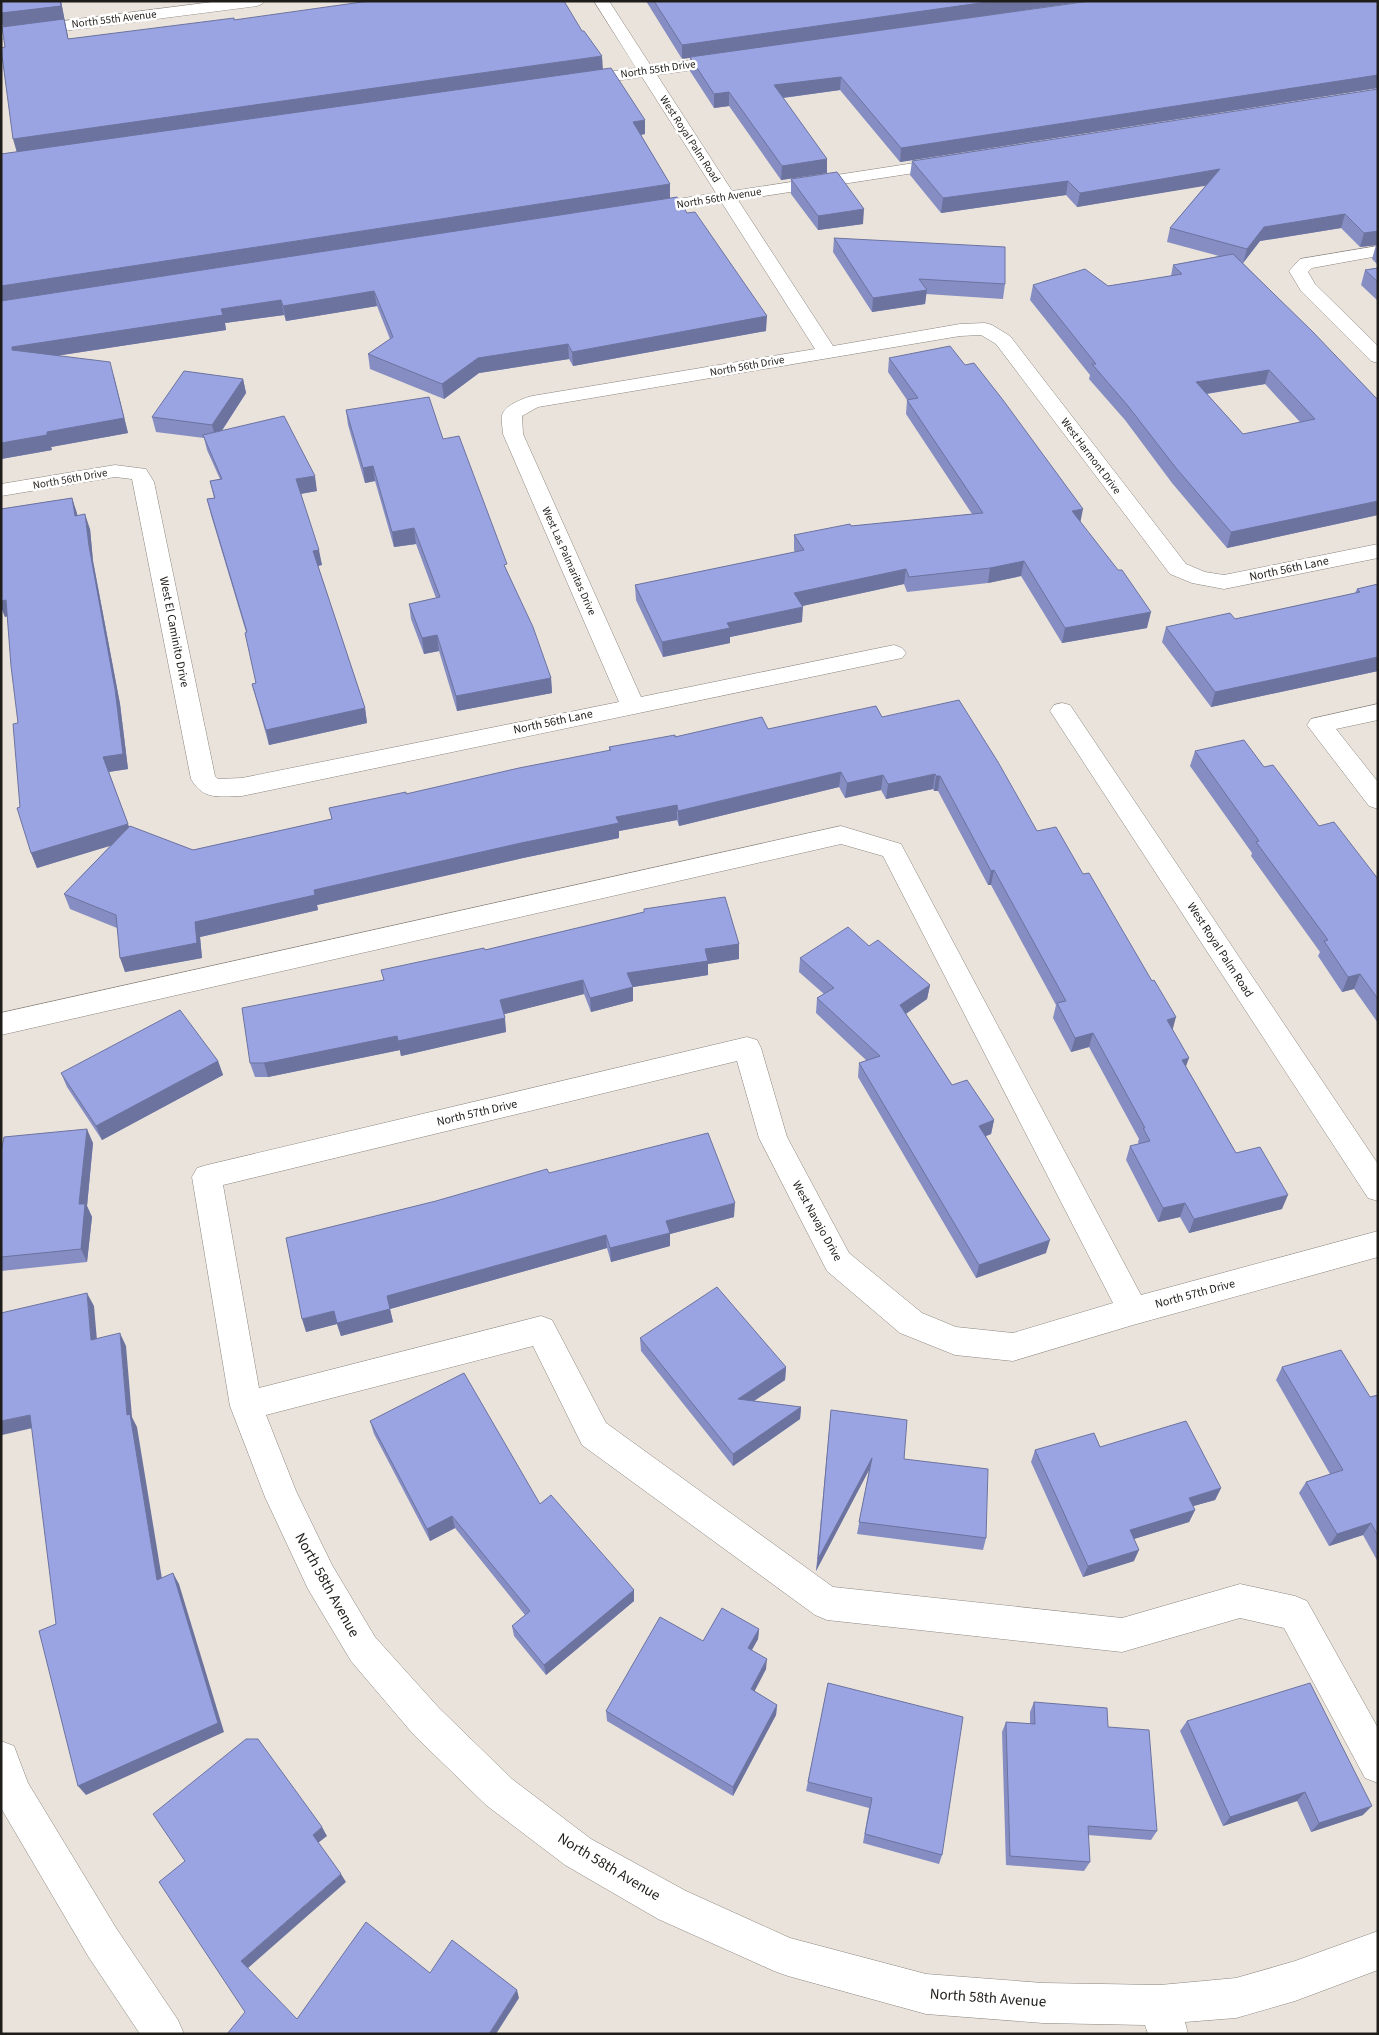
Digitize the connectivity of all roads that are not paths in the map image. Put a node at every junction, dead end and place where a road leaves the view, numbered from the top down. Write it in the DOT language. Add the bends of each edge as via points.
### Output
graph roads {
  1 [pos="257,1"];
  2 [pos="602,1"];
  3 [pos="1,34"];
  4 [pos="744,57"];
  5 [pos="646,71"];
  6 [pos="568,82"];
  7 [pos="964,160"];
  8 [pos="728,197"];
  9 [pos="630,212"];
  10 [pos="1378,251"];
  11 [pos="984,329"];
  12 [pos="827,352"];
  13 [pos="1378,357"];
  14 [pos="512,414"];
  15 [pos="138,473"];
  16 [pos="1,490"];
  17 [pos="1378,551"];
  18 [pos="1200,578"];
  19 [pos="894,653"];
  20 [pos="632,706"];
  21 [pos="1062,711"];
  22 [pos="1378,712"];
  23 [pos="212,788"];
  24 [pos="1378,800"];
  25 [pos="1,1024"];
  26 [pos="747,1048"];
  27 [pos="207,1177"];
  28 [pos="1378,1189"];
  29 [pos="1378,1244"];
  30 [pos="1133,1311"];
  31 [pos="1013,1347"];
  32 [pos="246,1406"];
  33 [pos="1,1759"];
  34 [pos="1378,1765"];
  35 [pos="1378,1950"];
  36 [pos="1164,2020"];
  37 [pos="164,2034"];
  1 -- 3 [label="street, North 55th Avenue"];
  2 -- 5 [label="street, West Royal Palm Road"];
  4 -- 5 [label="street, North 55th Drive"];
  5 -- 6 [label="street, North 55th Drive"];
  5 -- 8 [label="street, West Royal Palm Road"];
  7 -- 8 [label="street, North 56th Avenue"];
  8 -- 9 [label="street, North 56th Avenue"];
  8 -- 12 [label="street, West Royal Palm Road"];
  10 -- 13 [label="street" via="1306,263 1298,271 1308,287"];
  11 -- 12 [label="street, North 56th Drive"];
  11 -- 18 [label="street, West Harmont Drive" via="1003,340 1178,569"];
  12 -- 14 [label="street, North 56th Drive" via="532,402"];
  14 -- 20 [label="street, West Las Palmaritas Drive" via="513,434"];
  15 -- 16 [label="street, North 56th Drive" via="115,471"];
  15 -- 23 [label="street, West El Caminito Drive" via="144,482 203,779"];
  17 -- 18 [label="street, North 56th Lane" via="1224,582"];
  19 -- 20 [label="street, North 56th Lane"];
  20 -- 23 [label="street, North 56th Lane" via="242,787"];
  21 -- 28 [label="street, West Royal Palm Road"];
  22 -- 24 [label="street" via="1319,725"];
  25 -- 30 [label="street" via="841,835 892,850"];
  26 -- 27 [label="street, North 57th Drive"];
  26 -- 31 [label="street, West Navajo Drive" via="773,1138 838,1262 911,1323 955,1341"];
  27 -- 32 [label="street, North 58th Avenue"];
  29 -- 30 [label="street, North 57th Drive"];
  30 -- 31 [label="street, North 57th Drive"];
  32 -- 34 [label="street" via="541,1330 594,1434 827,1603 1122,1635 1240,1601 1295,1613"];
  32 -- 36 [label="street, North 58th Avenue" via="282,1497 320,1577 363,1649 426,1721 499,1792 578,1852 672,1905 788,1957 926,1994 1043,2003"];
  33 -- 37 [label="street" via="14,1794 28,1819 102,1942"];
  35 -- 36 [label="street, North 58th Avenue" via="1295,1981"];
}
